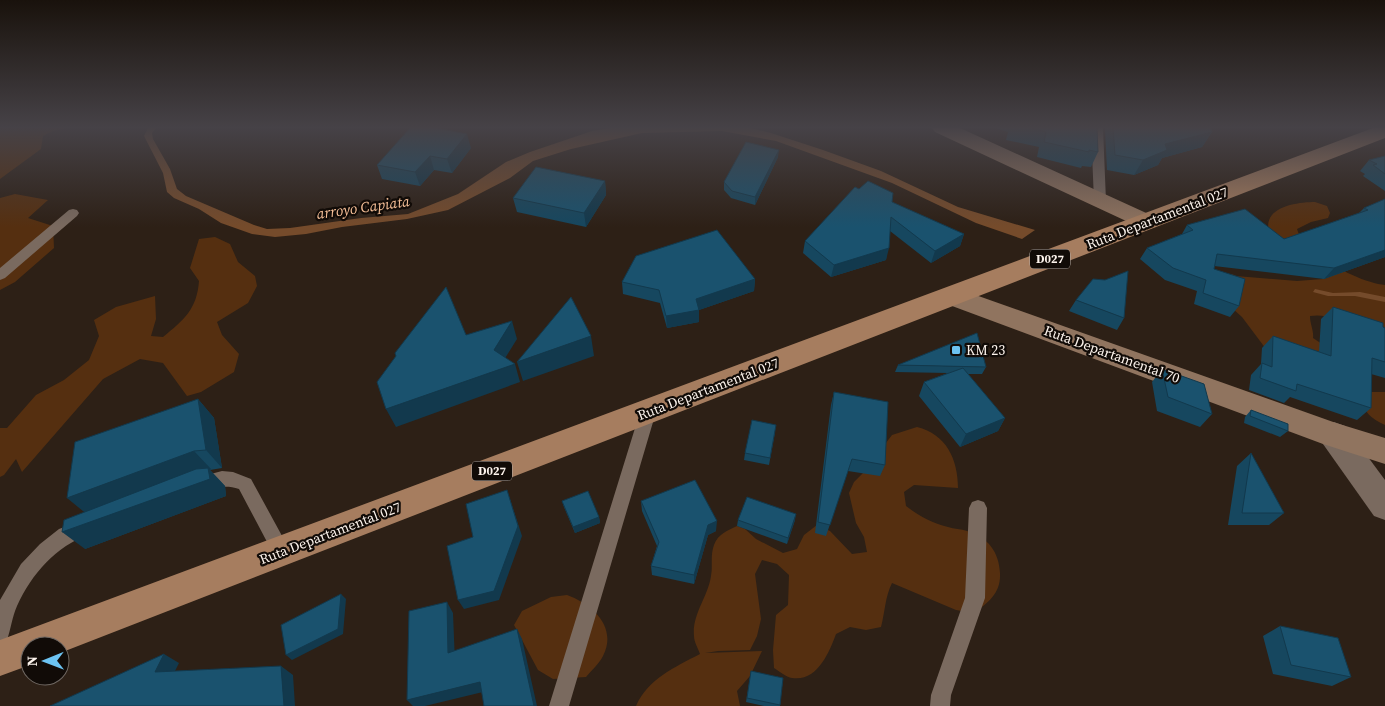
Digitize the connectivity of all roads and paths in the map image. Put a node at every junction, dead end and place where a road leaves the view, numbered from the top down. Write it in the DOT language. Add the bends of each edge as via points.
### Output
graph roads {
  1 [pos="1014,161"];
  2 [pos="1098,161"];
  3 [pos="1307,161"];
  4 [pos="1100,200"];
  5 [pos="73,213"];
  6 [pos="1147,222"];
  7 [pos="0,275"];
  8 [pos="953,296"];
  9 [pos="648,412"];
  10 [pos="1334,435"];
  11 [pos="1385,451"];
  12 [pos="185,489"];
  13 [pos="1385,506"];
  14 [pos="978,508"];
  15 [pos="102,520"];
  16 [pos="281,551"];
  17 [pos="0,633"];
  18 [pos="57,636"];
  19 [pos="20,650"];
  20 [pos="0,658"];
  21 [pos="559,706"];
  22 [pos="940,706"];
  1 -- 4 [label="main road"];
  2 -- 4 [label="lane"];
  3 -- 6 [label="main road, Ruta Departamental 027 / D027"];
  4 -- 6 [label="main road"];
  5 -- 7 [label="lane"];
  6 -- 8 [label="main road, Ruta Departamental 027 / D027"];
  8 -- 9 [label="main road, Ruta Departamental 027 / D027"];
  8 -- 10 [label="main road, Ruta Departamental 70"];
  9 -- 16 [label="main road, Ruta Departamental 027 / D027"];
  9 -- 21 [label="lane"];
  10 -- 11 [label="main road, Ruta Departamental 70"];
  10 -- 13 [label="street"];
  12 -- 16 [label="lane" via="219,477 245,484"];
  14 -- 22 [label="lane" via="975,598"];
  15 -- 17 [label="lane" via="64,535 28,570 8,604"];
  16 -- 18 [label="main road, Ruta Departamental 027 / D027"];
  19 -- 20 [label="main road, Ruta Departamental 027 / D027"];
}
